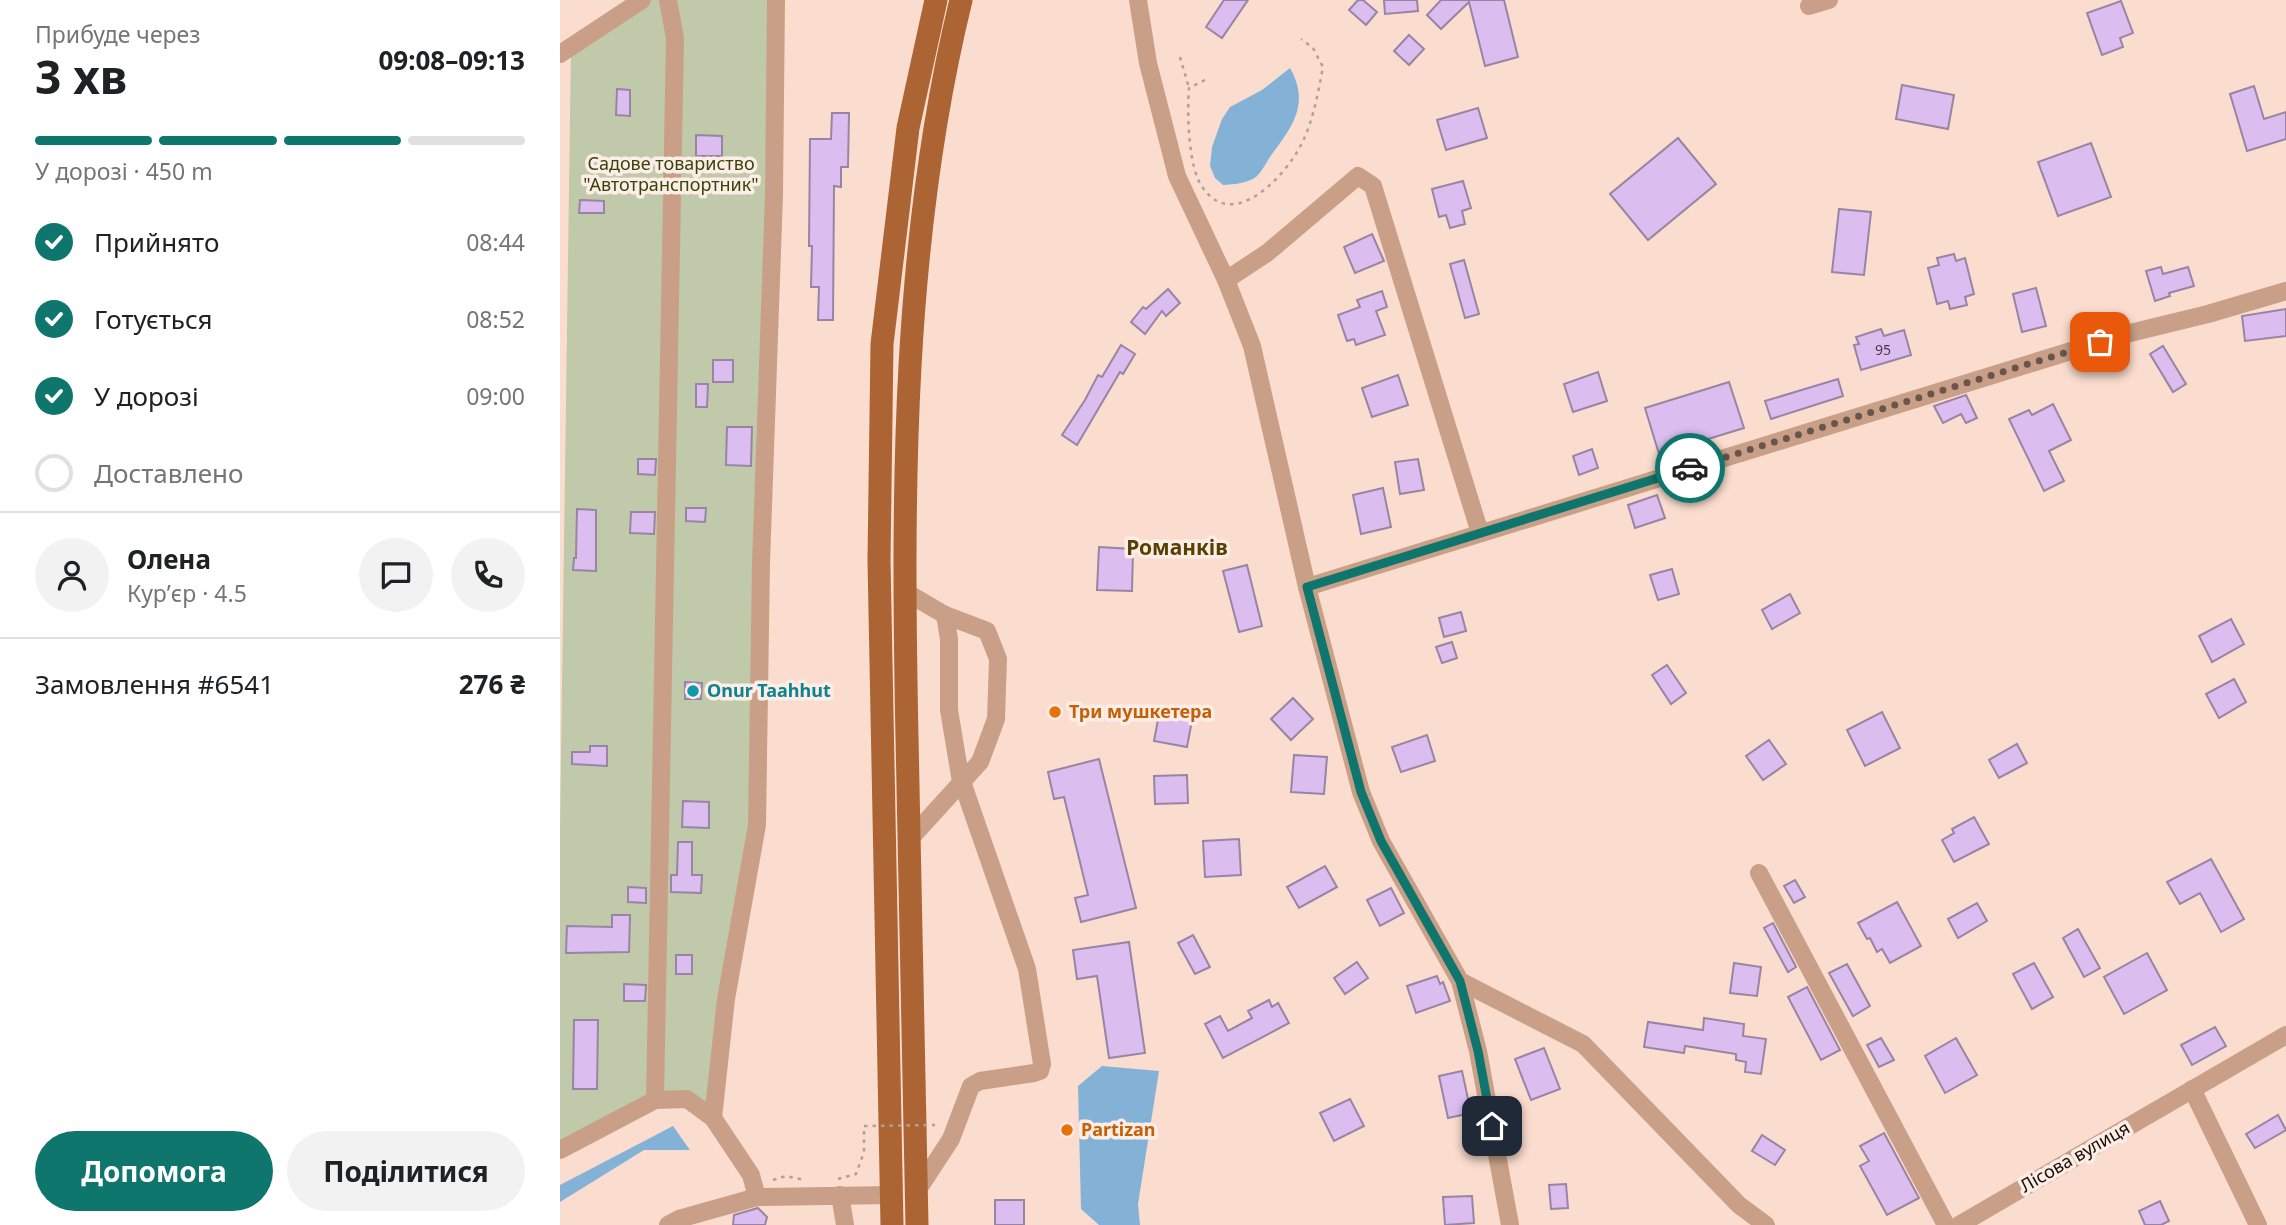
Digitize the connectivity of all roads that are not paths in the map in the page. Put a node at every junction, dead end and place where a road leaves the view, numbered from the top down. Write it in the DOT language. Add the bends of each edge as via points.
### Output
graph roads {
  1 [pos="642,0"];
  2 [pos="668,0"];
  3 [pos="776,0"];
  4 [pos="936,0"];
  5 [pos="961,0"];
  6 [pos="1138,0"];
  7 [pos="1829,0"];
  8 [pos="1809,6"];
  9 [pos="560,54"];
  10 [pos="1226,280"];
  11 [pos="2286,291"];
  12 [pos="1480,533"];
  13 [pos="1307,587"];
  14 [pos="904,591"];
  15 [pos="945,615"];
  16 [pos="962,782"];
  17 [pos="909,841"];
  18 [pos="1759,873"];
  19 [pos="1460,981"];
  20 [pos="2286,1035"];
  21 [pos="2192,1089"];
  22 [pos="655,1100"];
  23 [pos="713,1118"];
  24 [pos="560,1150"];
  25 [pos="837,1187"];
  26 [pos="755,1191"];
  27 [pos="917,1191"];
  28 [pos="892,1195"];
  29 [pos="2255,1221"];
  30 [pos="668,1225"];
  31 [pos="845,1225"];
  32 [pos="892,1225"];
  33 [pos="917,1225"];
  34 [pos="1510,1225"];
  35 [pos="1766,1225"];
  36 [pos="1945,1225"];
  37 [pos="1959,1225"];
  38 [pos="2237,1225"];
  1 -- 9 [label="street"];
  2 -- 22 [label="street" via="675,38"];
  3 -- 23 [label="street" via="758,825 726,999"];
  4 -- 28 [label="main road" via="908,128 882,344 879,560"];
  5 -- 14 [label="main road" via="931,148 918,255 907,401"];
  6 -- 10 [label="street" via="1177,176"];
  7 -- 8 [label="street"];
  10 -- 12 [label="street" via="1267,253 1359,176 1373,186"];
  10 -- 13 [label="street" via="1252,346"];
  11 -- 12 [label="street" via="2126,334"];
  12 -- 13 [label="street"];
  13 -- 19 [label="street" via="1361,792 1381,841"];
  14 -- 15 [label="street"];
  14 -- 17 [label="main road"];
  15 -- 16 [label="street" via="949,710"];
  15 -- 16 [label="street" via="987,631 998,659 996,719 980,762"];
  16 -- 17 [label="street"];
  16 -- 27 [label="street" via="1027,969 1042,1064 1034,1073 971,1086 951,1139"];
  17 -- 27 [label="main road"];
  18 -- 36 [label="street"];
  19 -- 34 [label="street" via="1478,1051"];
  19 -- 35 [label="street" via="1583,1044 1739,1205"];
  20 -- 21 [label="street, Лісова вулиця"];
  21 -- 29 [label="street"];
  21 -- 37 [label="street, Лісова вулиця"];
  22 -- 23 [label="street" via="687,1099"];
  22 -- 24 [label="street"];
  23 -- 26 [label="street" via="751,1175"];
  25 -- 26 [label="street"];
  25 -- 28 [label="street"];
  25 -- 31 [label="street"];
  26 -- 30 [label="street"];
  27 -- 33 [label="main road"];
  28 -- 32 [label="main road"];
  29 -- 38 [label="street"];
}
